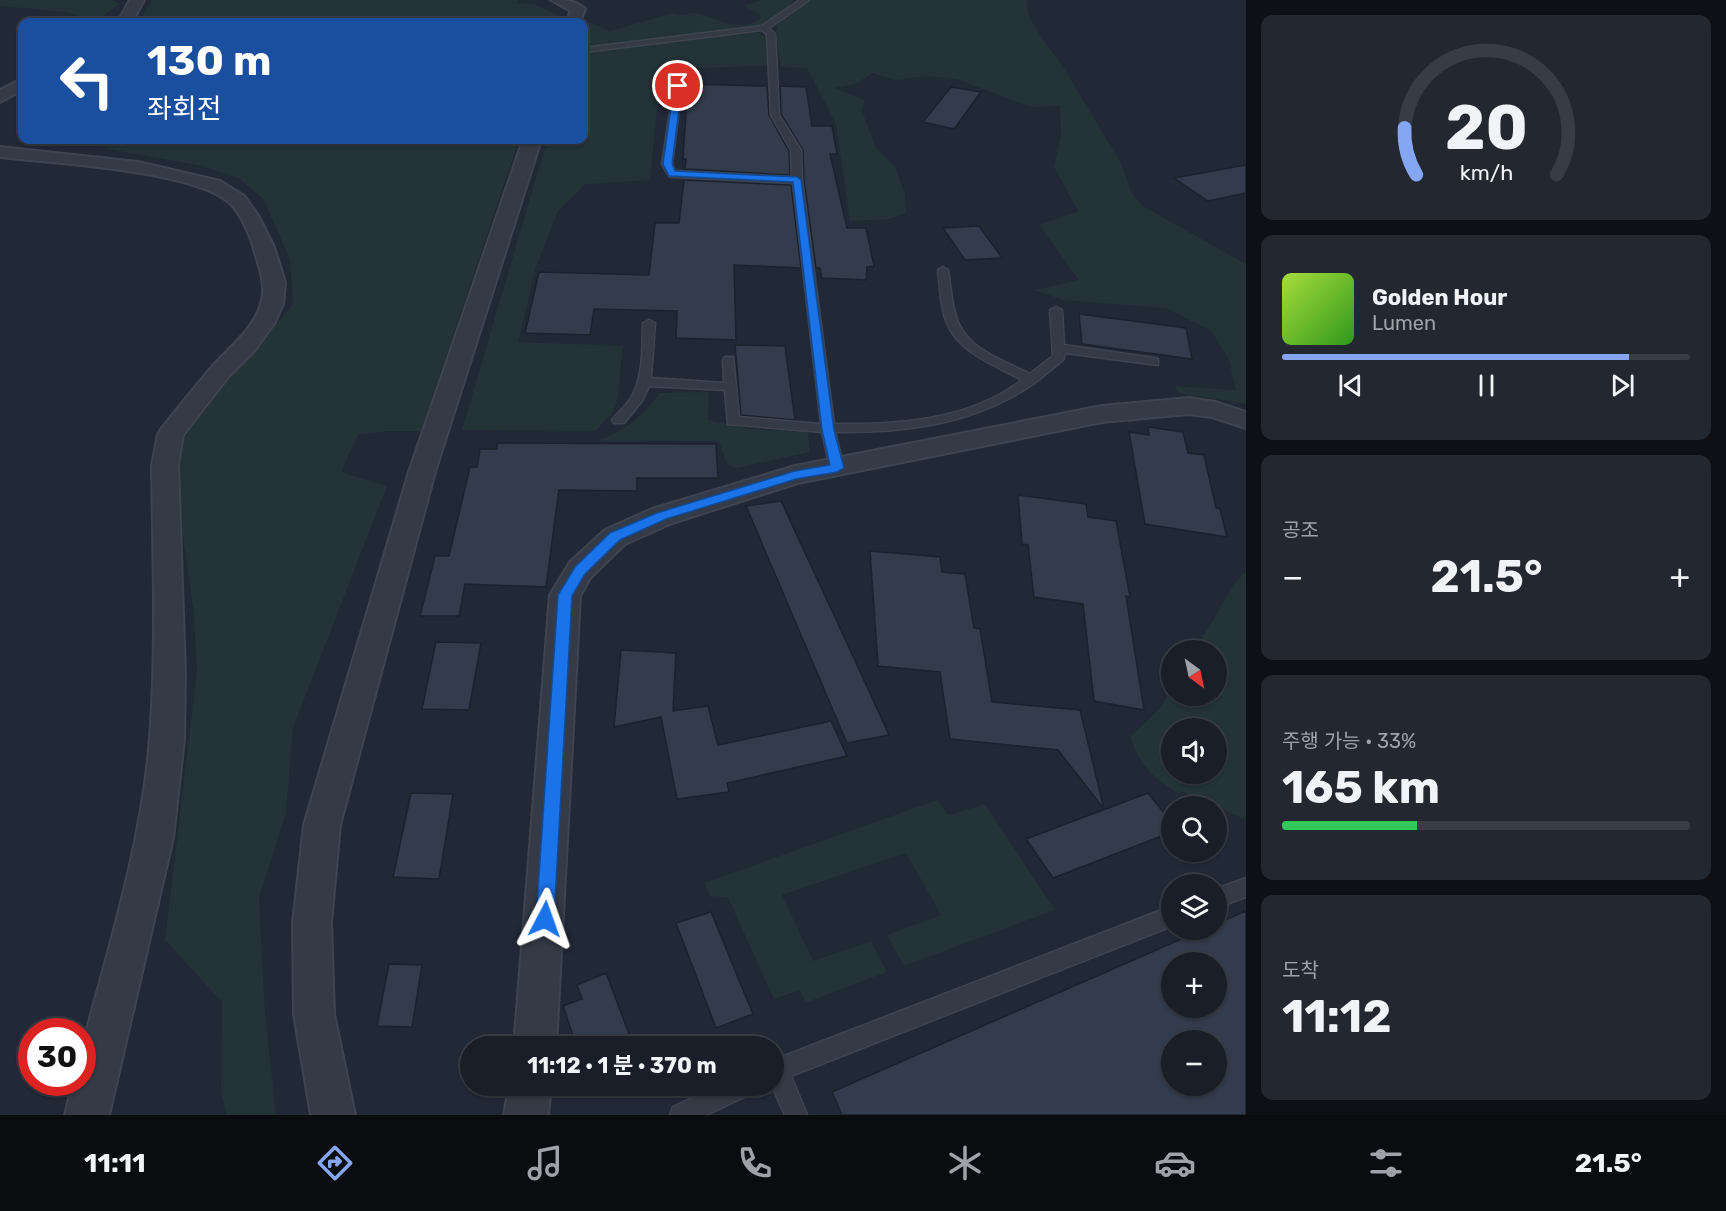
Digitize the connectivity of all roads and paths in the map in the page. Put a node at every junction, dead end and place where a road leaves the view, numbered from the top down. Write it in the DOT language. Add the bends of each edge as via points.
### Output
graph roads {
  1 [pos="137,0"];
  2 [pos="559,0"];
  3 [pos="806,0"];
  4 [pos="127,18"];
  5 [pos="575,18"];
  6 [pos="764,28"];
  7 [pos="588,50"];
  8 [pos="18,86"];
  9 [pos="678,86"];
  10 [pos="0,97"];
  11 [pos="531,144"];
  12 [pos="0,152"];
  13 [pos="797,180"];
  14 [pos="943,270"];
  15 [pos="1056,310"];
  16 [pos="649,323"];
  17 [pos="1058,348"];
  18 [pos="729,360"];
  19 [pos="1154,362"];
  20 [pos="1031,379"];
  21 [pos="646,382"];
  22 [pos="731,387"];
  23 [pos="619,420"];
  24 [pos="1246,420"];
  25 [pos="828,430"];
  26 [pos="837,468"];
  27 [pos="1246,887"];
  28 [pos="1227,895"];
  29 [pos="1161,920"];
  30 [pos="536,1036"];
  31 [pos="784,1068"];
  32 [pos="784,1089"];
  33 [pos="529,1096"];
  34 [pos="722,1096"];
  35 [pos="87,1115"];
  36 [pos="333,1115"];
  37 [pos="526,1115"];
  38 [pos="681,1115"];
  39 [pos="796,1115"];
  1 -- 4 [label="street"];
  2 -- 5 [label="street" via="578,9"];
  3 -- 6 [label="lane"];
  6 -- 7 [label="lane"];
  6 -- 13 [label="lane" via="771,34 775,115 796,150"];
  8 -- 10 [label="street"];
  9 -- 13 [label="lane" via="667,164 672,174"];
  11 -- 36 [label="street" via="422,472 322,825 312,923 314,1014"];
  12 -- 35 [label="street" via="138,167 213,185 237,200 249,218 264,247 274,282 272,304 264,322 171,434 165,465 167,740 155,838"];
  13 -- 25 [label="lane"];
  14 -- 20 [label="lane" via="952,322 961,338"];
  15 -- 17 [label="lane"];
  16 -- 21 [label="lane"];
  17 -- 19 [label="lane"];
  17 -- 20 [label="lane" via="1059,357"];
  18 -- 22 [label="lane"];
  20 -- 25 [label="lane" via="980,409 894,428"];
  21 -- 22 [label="lane"];
  21 -- 23 [label="lane" via="634,408"];
  22 -- 25 [label="lane" via="733,421"];
  24 -- 26 [label="street" via="1189,406 1102,414"];
  25 -- 26 [label="lane"];
  26 -- 30 [label="street" via="795,475 662,516 615,537 580,570 565,595"];
  27 -- 28 [label="lane"];
  29 -- 31 [label="lane"];
  32 -- 39 [label="lane"];
  33 -- 37 [label="street"];
  34 -- 38 [label="lane"];
}
